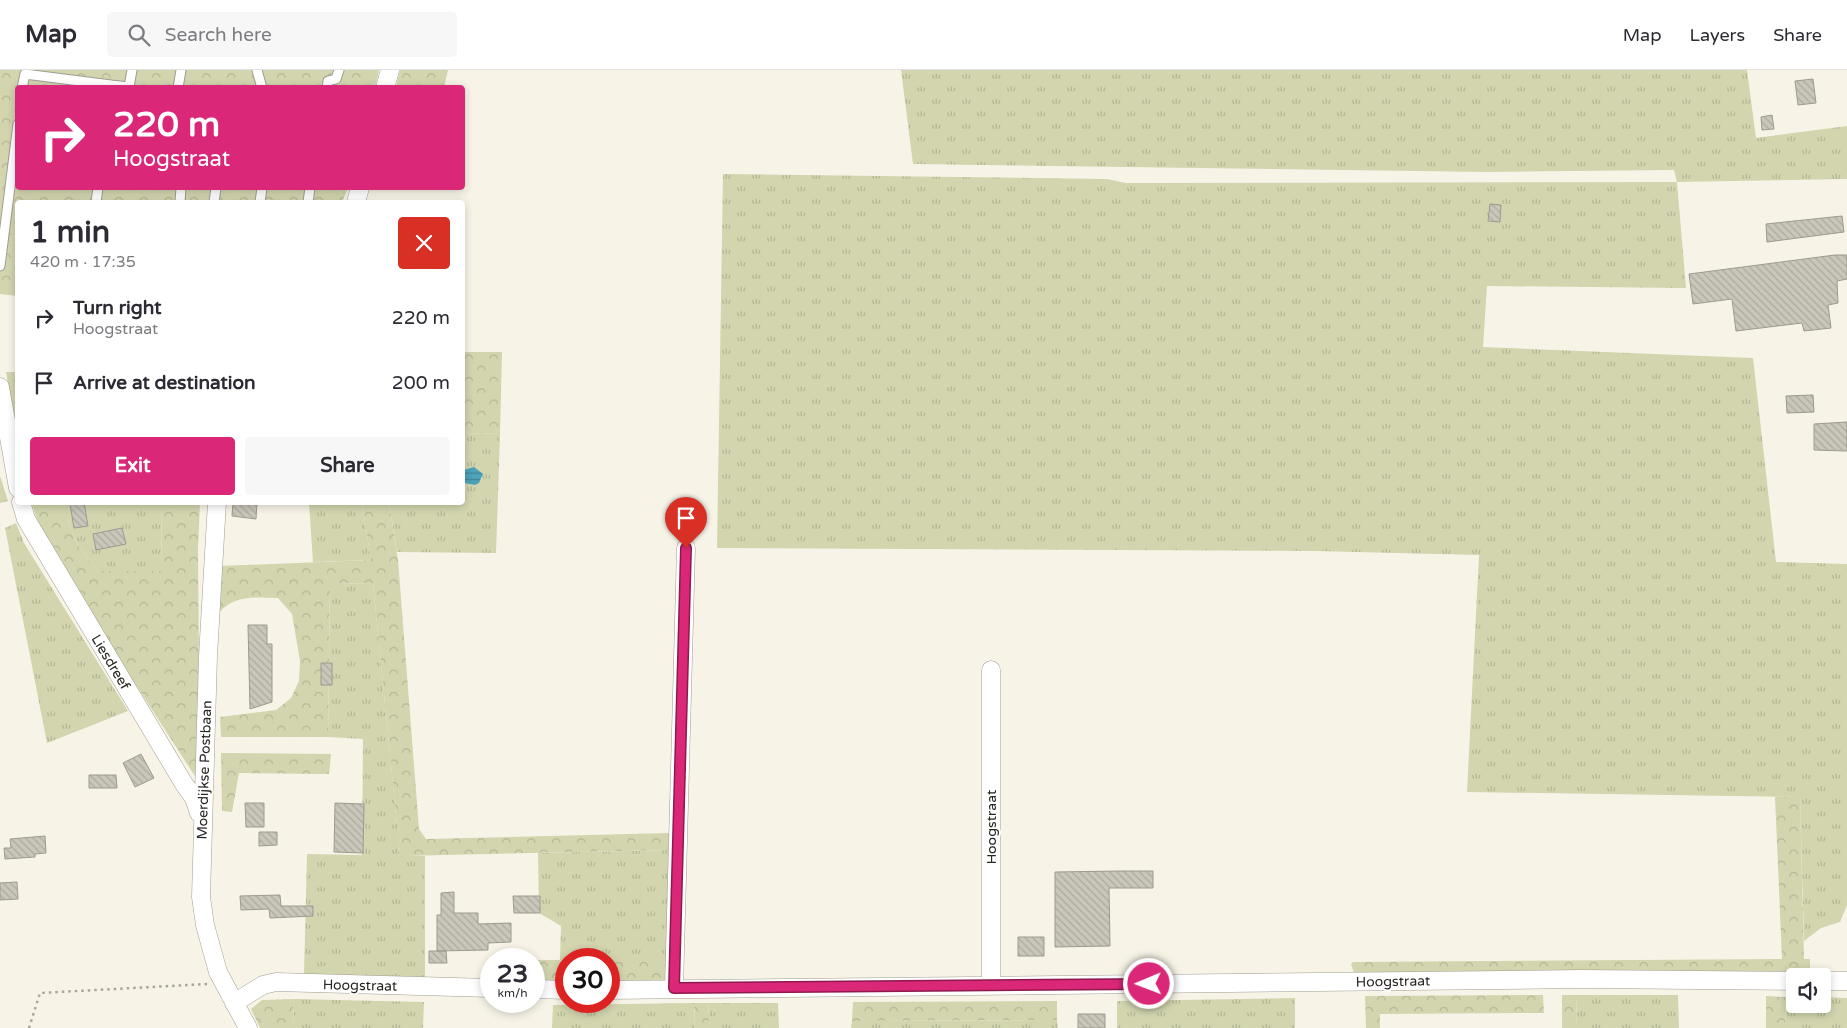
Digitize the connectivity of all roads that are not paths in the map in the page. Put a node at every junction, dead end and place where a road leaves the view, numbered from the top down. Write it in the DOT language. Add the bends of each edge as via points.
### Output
graph roads {
  1 [pos="132,70"];
  2 [pos="181,70"];
  3 [pos="256,70"];
  4 [pos="339,70"];
  5 [pos="390,70"];
  6 [pos="23,85"];
  7 [pos="104,85"];
  8 [pos="130,85"];
  9 [pos="178,85"];
  10 [pos="261,85"];
  11 [pos="327,85"];
  12 [pos="386,85"];
  13 [pos="15,148"];
  14 [pos="0,266"];
  15 [pos="0,387"];
  16 [pos="15,471"];
  17 [pos="22,505"];
  18 [pos="217,505"];
  19 [pos="686,548"];
  20 [pos="991,670"];
  21 [pos="202,821"];
  22 [pos="1786,981"];
  23 [pos="1831,981"];
  24 [pos="1847,981"];
  25 [pos="991,985"];
  26 [pos="480,988"];
  27 [pos="674,988"];
  28 [pos="620,990"];
  29 [pos="234,1003"];
  30 [pos="248,1028"];
  1 -- 8 [label="lane"];
  2 -- 9 [label="lane"];
  3 -- 10 [label="lane"];
  4 -- 11 [label="lane" via="336,79 328,81"];
  5 -- 12 [label="street"];
  6 -- 7 [label="lane" via="25,74"];
  13 -- 14 [label="lane"];
  15 -- 16 [label="street"];
  17 -- 21 [label="street, Liesdreef" via="26,519 194,798"];
  18 -- 21 [label="street, Moerdijkse Postbaan"];
  19 -- 27 [label="street"];
  20 -- 25 [label="street, Hoogstraat"];
  21 -- 29 [label="street, Moerdijkse Postbaan" via="201,897 205,925 218,972"];
  22 -- 25 [label="street, Hoogstraat" via="1572,979"];
  23 -- 24 [label="street"];
  25 -- 27 [label="street, Hoogstraat"];
  26 -- 29 [label="street, Hoogstraat" via="276,982 263,985"];
  27 -- 28 [label="street, Hoogstraat"];
  29 -- 30 [label="street, Moerdijkse Postbaan"];
}
